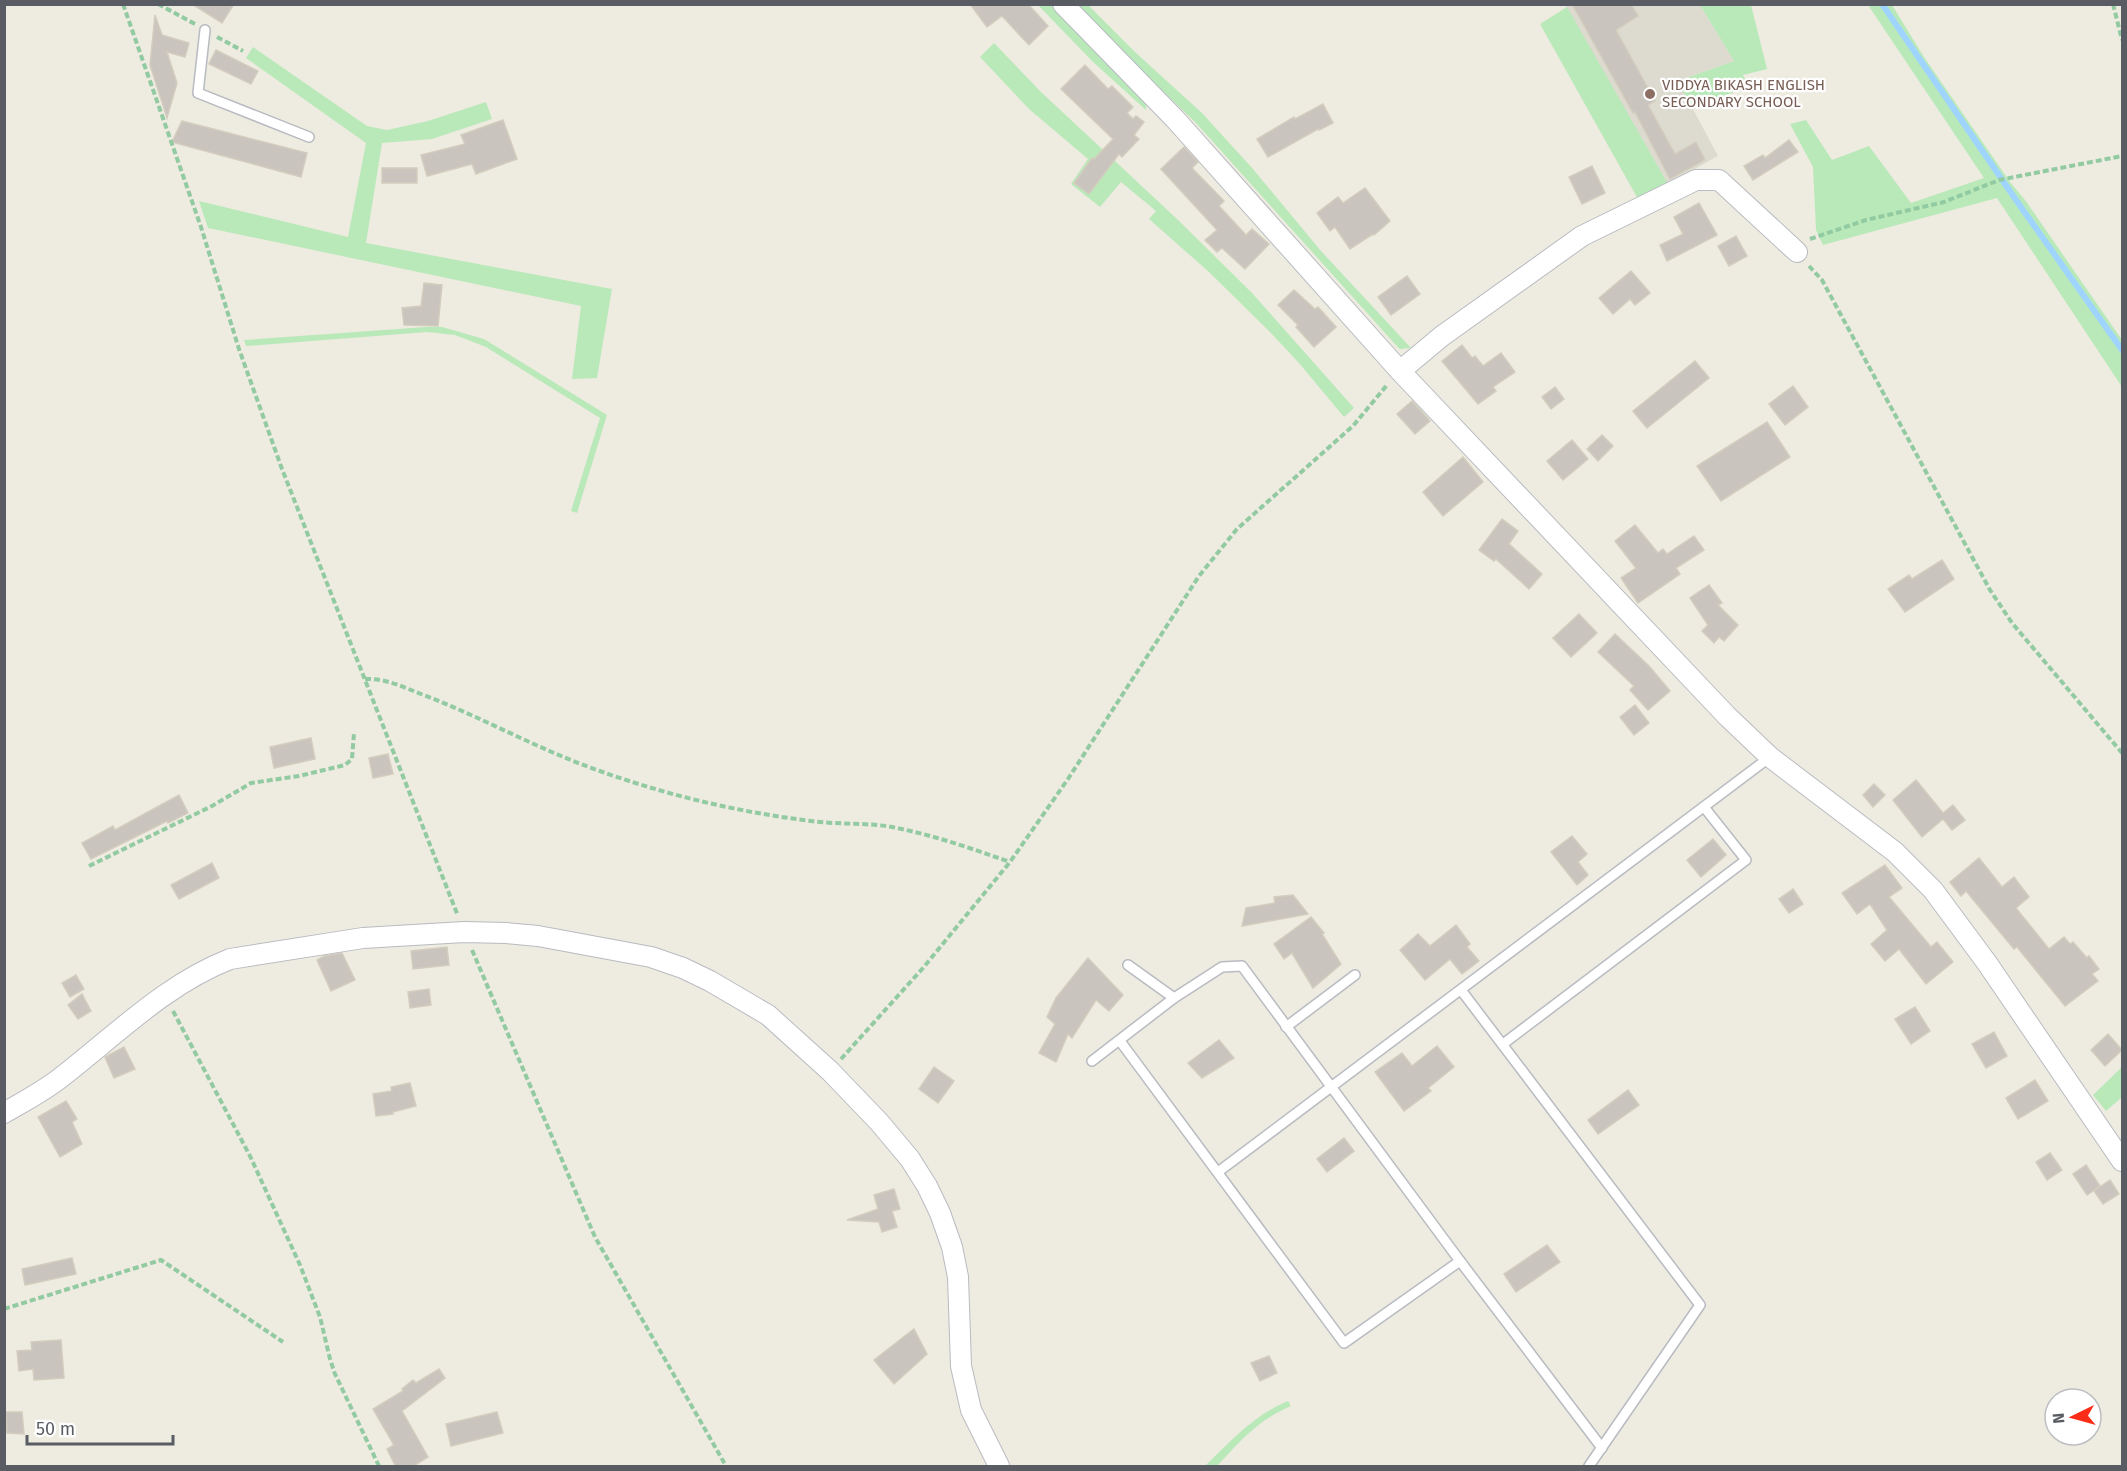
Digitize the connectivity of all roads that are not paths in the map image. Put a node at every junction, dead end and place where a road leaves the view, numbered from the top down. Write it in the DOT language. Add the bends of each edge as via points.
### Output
graph roads {
  1 [pos="1064,4"];
  2 [pos="205,30"];
  3 [pos="309,137"];
  4 [pos="1793,249"];
  5 [pos="1400,371"];
  6 [pos="1770,757"];
  7 [pos="1704,807"];
  8 [pos="1128,966"];
  9 [pos="1355,975"];
  10 [pos="1461,990"];
  11 [pos="1174,998"];
  12 [pos="1286,1027"];
  13 [pos="1120,1041"];
  14 [pos="1503,1044"];
  15 [pos="1092,1061"];
  16 [pos="1332,1087"];
  17 [pos="4,1113"];
  18 [pos="2122,1161"];
  19 [pos="1218,1172"];
  20 [pos="1460,1261"];
  21 [pos="1602,1448"];
  22 [pos="999,1467"];
  23 [pos="1589,1467"];
  1 -- 5 [label="street" via="1175,119"];
  2 -- 3 [label="lane" via="198,93"];
  4 -- 5 [label="street" via="1719,180 1696,180 1582,236 1442,336"];
  5 -- 6 [label="street"];
  6 -- 7 [label="lane"];
  6 -- 18 [label="street" via="1895,852 1933,890"];
  7 -- 10 [label="lane"];
  7 -- 14 [label="lane" via="1746,860"];
  8 -- 11 [label="lane"];
  9 -- 12 [label="lane"];
  10 -- 14 [label="lane"];
  10 -- 16 [label="lane"];
  11 -- 12 [label="lane" via="1222,967 1242,966"];
  11 -- 13 [label="lane"];
  12 -- 16 [label="lane"];
  13 -- 15 [label="lane"];
  13 -- 19 [label="lane"];
  14 -- 21 [label="lane" via="1700,1305"];
  16 -- 19 [label="lane"];
  16 -- 20 [label="lane"];
  17 -- 22 [label="street" via="58,1080 162,996 231,959 363,938 464,932 559,940 651,957 683,968 768,1015 830,1071 910,1159 940,1213 952,1247 958,1277 961,1366 971,1410"];
  19 -- 20 [label="lane" via="1344,1343"];
  20 -- 21 [label="lane"];
  21 -- 23 [label="lane"];
}
